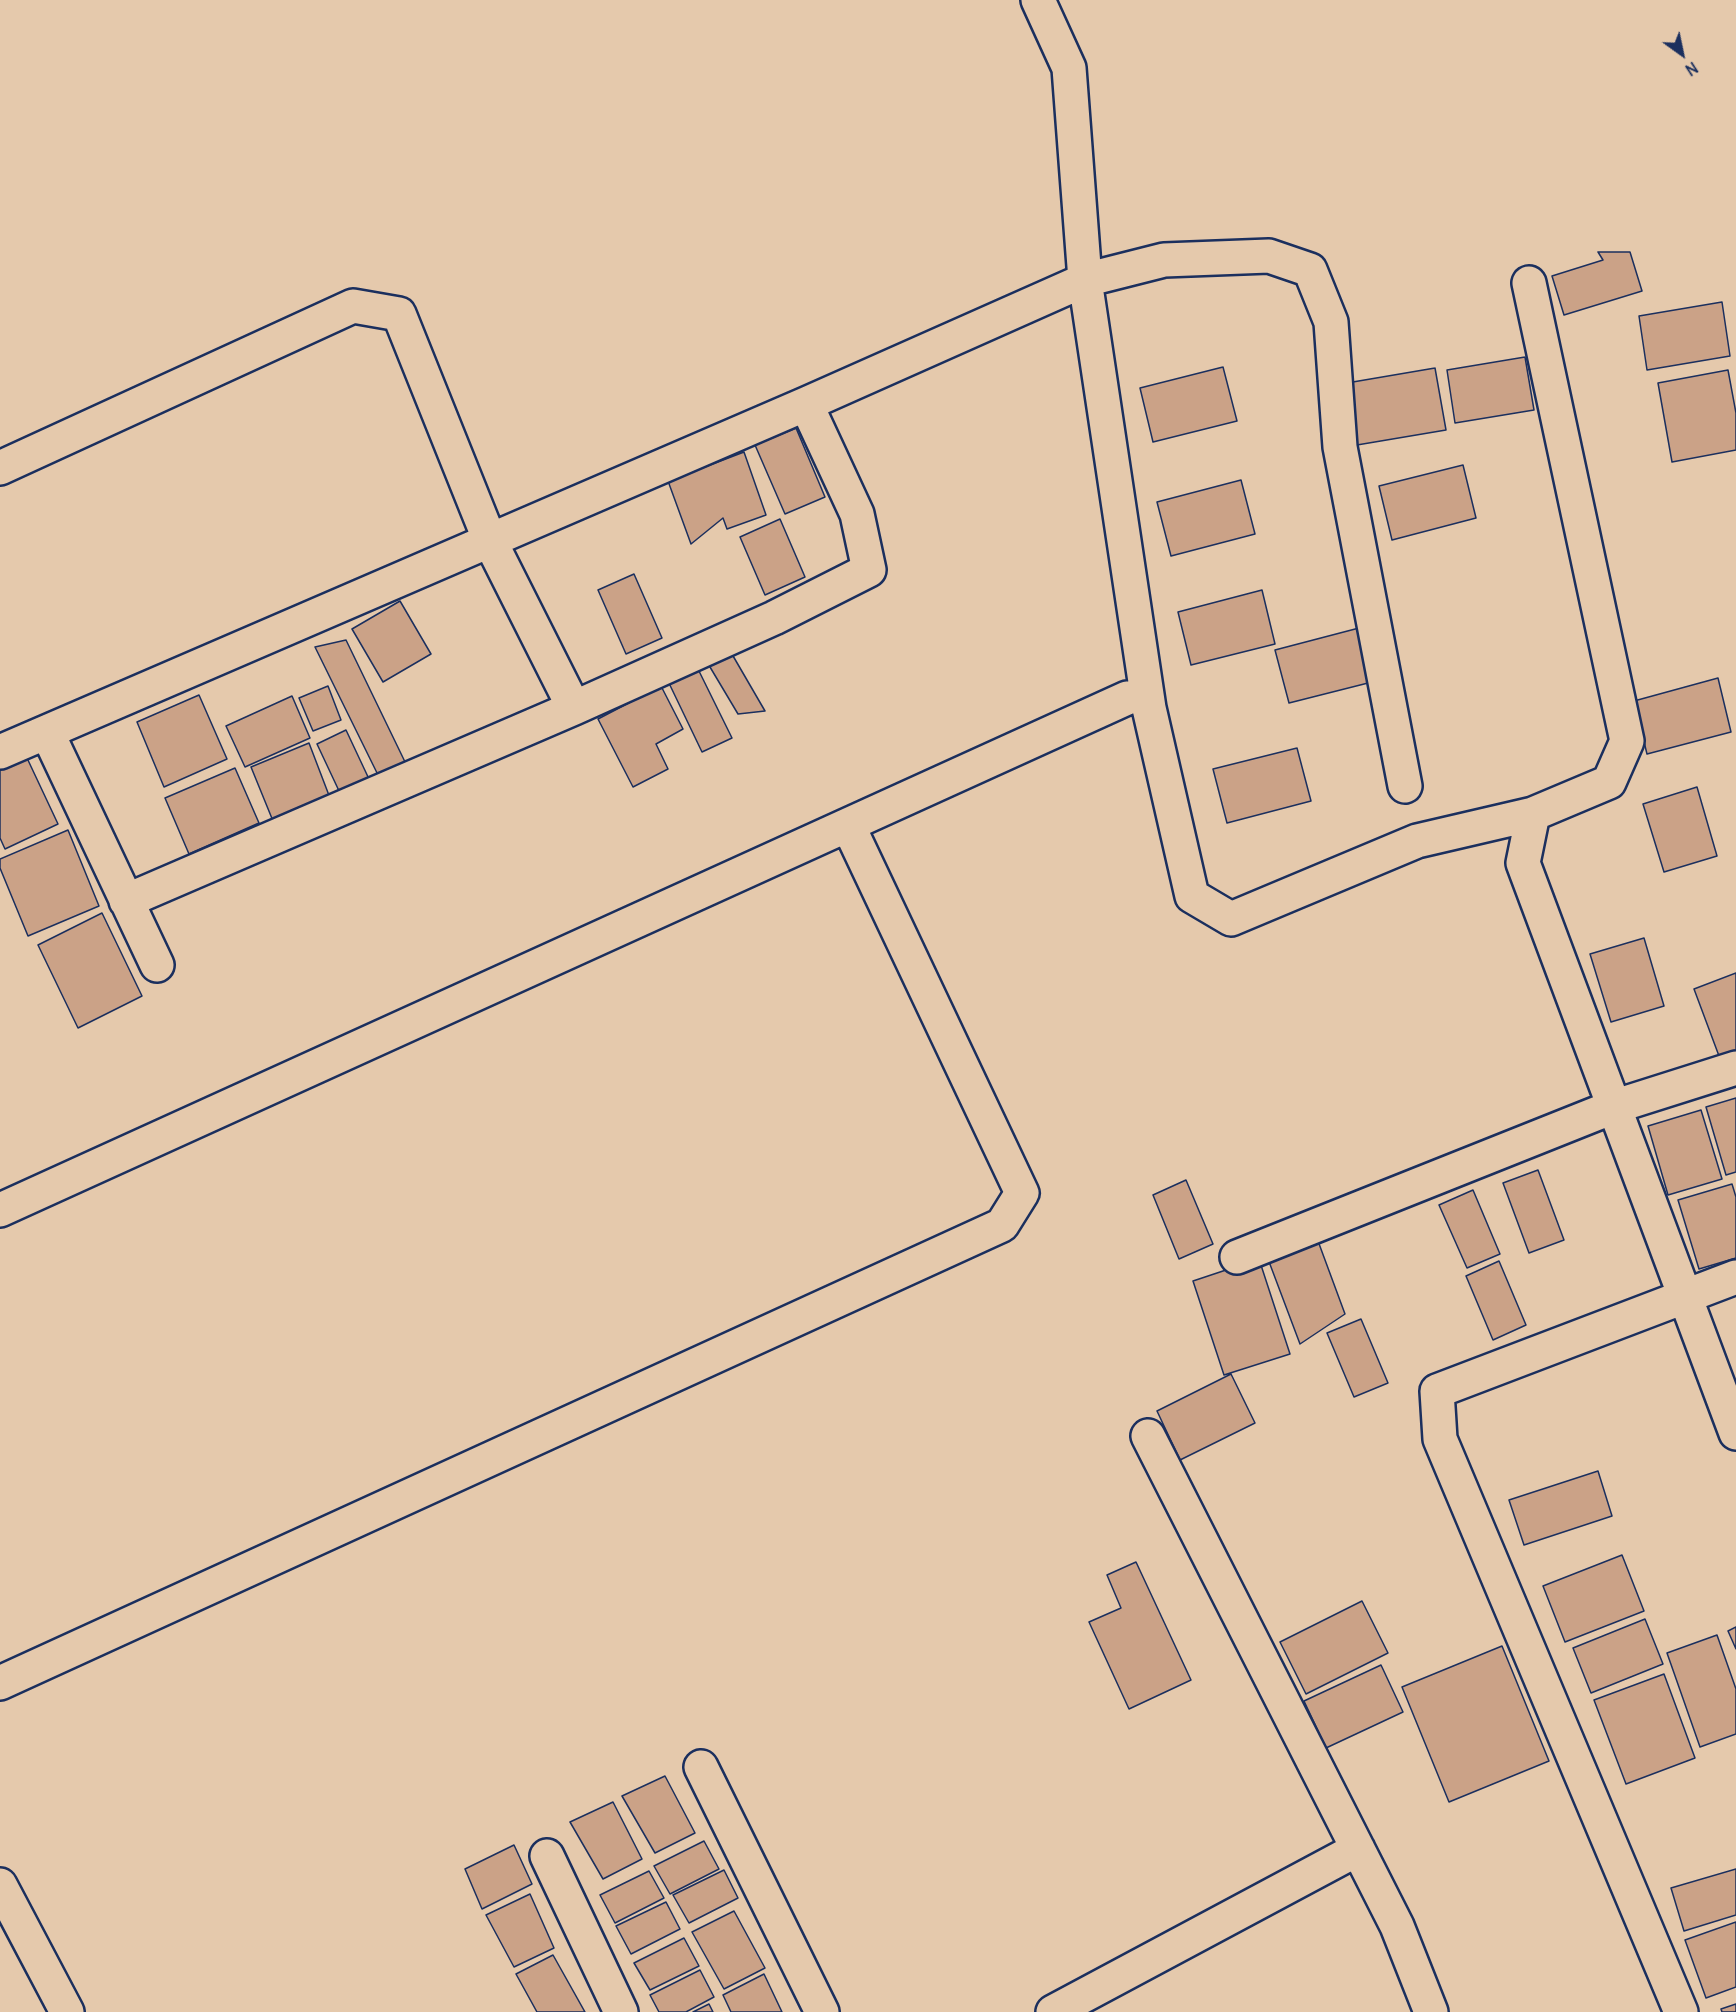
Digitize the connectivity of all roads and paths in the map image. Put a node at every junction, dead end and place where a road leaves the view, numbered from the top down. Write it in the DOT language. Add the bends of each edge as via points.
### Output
graph roads {
  1 [pos="1038,0"];
  2 [pos="1085,280"];
  3 [pos="1529,283"];
  4 [pos="806,404"];
  5 [pos="0,468"];
  6 [pos="490,541"];
  7 [pos="1127,698"];
  8 [pos="574,708"];
  9 [pos="47,732"];
  10 [pos="0,752"];
  11 [pos="1405,786"];
  12 [pos="1533,814"];
  13 [pos="848,825"];
  14 [pos="126,901"];
  15 [pos="157,965"];
  16 [pos="1736,1068"];
  17 [pos="1613,1107"];
  18 [pos="0,1210"];
  19 [pos="1237,1257"];
  20 [pos="1736,1277"];
  21 [pos="1684,1296"];
  22 [pos="1736,1433"];
  23 [pos="1148,1436"];
  24 [pos="0,1683"];
  25 [pos="700,1767"];
  26 [pos="1358,1849"];
  27 [pos="547,1856"];
  28 [pos="0,1885"];
  29 [pos="67,2012"];
  30 [pos="621,2012"];
  31 [pos="822,2012"];
  32 [pos="1053,2012"];
  33 [pos="1431,2012"];
  34 [pos="1681,2012"];
  1 -- 2 [label="street" via="1069,68"];
  2 -- 4 [label="street"];
  2 -- 11 [label="street" via="1164,260 1269,256 1310,270 1331,322 1340,447"];
  2 -- 12 [label="street" via="1149,708 1192,896 1230,919 1417,841"];
  3 -- 12 [label="street" via="1627,741 1609,782"];
  4 -- 6 [label="street"];
  4 -- 8 [label="street" via="857,514 869,570 774,618"];
  5 -- 6 [label="street" via="353,306 399,314"];
  6 -- 8 [label="street"];
  6 -- 9 [label="street"];
  7 -- 13 [label="street"];
  8 -- 14 [label="street"];
  9 -- 10 [label="street"];
  9 -- 14 [label="street"];
  12 -- 17 [label="street" via="1523,863"];
  13 -- 18 [label="street"];
  13 -- 24 [label="street" via="1022,1193 1002,1225"];
  14 -- 15 [label="street"];
  16 -- 17 [label="street"];
  17 -- 19 [label="street"];
  17 -- 21 [label="street"];
  20 -- 21 [label="street"];
  21 -- 22 [label="street"];
  21 -- 34 [label="street" via="1437,1391 1440,1439"];
  23 -- 26 [label="street"];
  25 -- 31 [label="street"];
  26 -- 32 [label="street"];
  26 -- 33 [label="street" via="1397,1926"];
  27 -- 30 [label="street"];
  28 -- 29 [label="street"];
}
